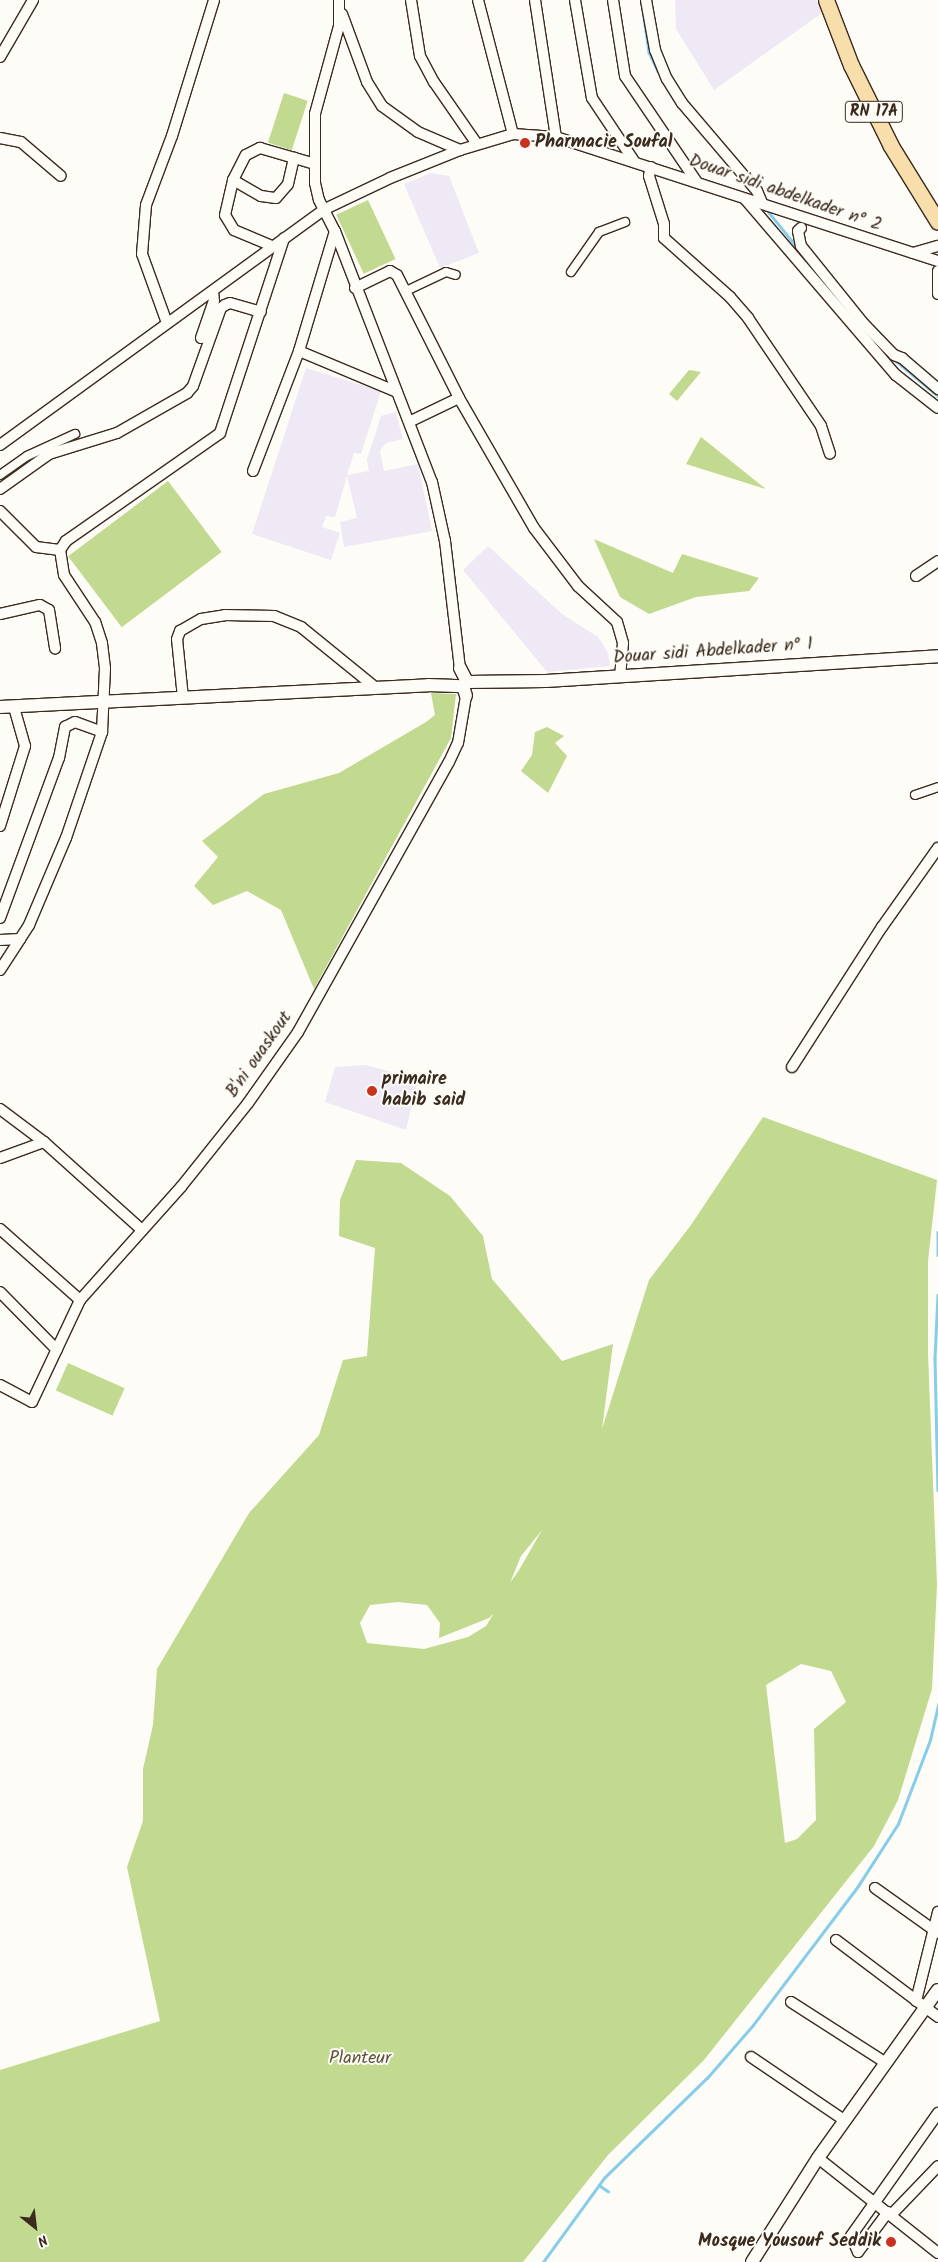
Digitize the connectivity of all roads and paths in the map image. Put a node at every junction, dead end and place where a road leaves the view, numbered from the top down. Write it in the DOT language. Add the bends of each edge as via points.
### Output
graph roads {
  1 [pos="33,0"];
  2 [pos="214,0"];
  3 [pos="339,0"];
  4 [pos="411,0"];
  5 [pos="535,0"];
  6 [pos="575,0"];
  7 [pos="613,0"];
  8 [pos="646,0"];
  9 [pos="826,0"];
  10 [pos="476,1"];
  11 [pos="341,12"];
  12 [pos="0,56"];
  13 [pos="514,134"];
  14 [pos="556,136"];
  15 [pos="0,138"];
  16 [pos="477,144"];
  17 [pos="460,150"];
  18 [pos="294,158"];
  19 [pos="634,161"];
  20 [pos="315,164"];
  21 [pos="651,167"];
  22 [pos="60,176"];
  23 [pos="233,180"];
  24 [pos="696,181"];
  25 [pos="744,198"];
  26 [pos="762,203"];
  27 [pos="324,210"];
  28 [pos="937,219"];
  29 [pos="624,222"];
  30 [pos="801,228"];
  31 [pos="335,231"];
  32 [pos="284,238"];
  33 [pos="272,246"];
  34 [pos="938,246"];
  35 [pos="909,254"];
  36 [pos="938,261"];
  37 [pos="938,271"];
  38 [pos="571,272"];
  39 [pos="456,275"];
  40 [pos="355,288"];
  41 [pos="213,291"];
  42 [pos="406,291"];
  43 [pos="938,294"];
  44 [pos="261,312"];
  45 [pos="167,323"];
  46 [pos="201,338"];
  47 [pos="299,351"];
  48 [pos="938,388"];
  49 [pos="397,392"];
  50 [pos="459,398"];
  51 [pos="938,408"];
  52 [pos="411,421"];
  53 [pos="75,434"];
  54 [pos="0,445"];
  55 [pos="830,454"];
  56 [pos="253,471"];
  57 [pos="0,475"];
  58 [pos="0,489"];
  59 [pos="0,511"];
  60 [pos="60,550"];
  61 [pos="938,561"];
  62 [pos="916,576"];
  63 [pos="0,614"];
  64 [pos="54,649"];
  65 [pos="938,656"];
  66 [pos="460,668"];
  67 [pos="620,675"];
  68 [pos="465,687"];
  69 [pos="376,688"];
  70 [pos="183,698"];
  71 [pos="105,700"];
  72 [pos="0,707"];
  73 [pos="14,707"];
  74 [pos="102,732"];
  75 [pos="938,787"];
  76 [pos="915,795"];
  77 [pos="0,826"];
  78 [pos="938,848"];
  79 [pos="0,918"];
  80 [pos="20,939"];
  81 [pos="0,940"];
  82 [pos="0,970"];
  83 [pos="792,1067"];
  84 [pos="0,1109"];
  85 [pos="44,1142"];
  86 [pos="0,1158"];
  87 [pos="0,1229"];
  88 [pos="142,1230"];
  89 [pos="0,1292"];
  90 [pos="80,1300"];
  91 [pos="57,1350"];
  92 [pos="0,1386"];
  93 [pos="875,1888"];
  94 [pos="938,1912"];
  95 [pos="936,1931"];
  96 [pos="836,1940"];
  97 [pos="938,1990"];
  98 [pos="792,2002"];
  99 [pos="921,2005"];
  100 [pos="938,2017"];
  101 [pos="751,2057"];
  102 [pos="886,2063"];
  103 [pos="938,2113"];
  104 [pos="844,2120"];
  105 [pos="818,2158"];
  106 [pos="938,2166"];
  107 [pos="875,2201"];
  108 [pos="890,2213"];
  109 [pos="938,2253"];
  110 [pos="859,2257"];
  111 [pos="752,2262"];
  1 -- 12 [label="street"];
  2 -- 45 [label="street" via="144,215 142,254"];
  3 -- 11 [label="street"];
  4 -- 16 [label="street" via="420,56"];
  5 -- 14 [label="street"];
  6 -- 19 [label="street" via="592,98"];
  7 -- 24 [label="street" via="625,76"];
  8 -- 26 [label="street" via="655,50 667,79 682,103 757,191"];
  9 -- 28 [label="main road, RN 17A" via="851,66 879,122"];
  10 -- 13 [label="street"];
  11 -- 17 [label="street" via="366,82 382,106 418,132"];
  11 -- 20 [label="street" via="315,114"];
  13 -- 14 [label="street, Douar sidi abdelkader n° 2"];
  13 -- 16 [label="street, Douar sidi abdelkader n° 2"];
  14 -- 19 [label="street, Douar sidi abdelkader n° 2"];
  15 -- 22 [label="street" via="21,142"];
  16 -- 17 [label="street, Douar sidi abdelkader n° 2"];
  17 -- 27 [label="street, Douar sidi abdelkader n° 2" via="390,178"];
  18 -- 20 [label="street"];
  18 -- 23 [label="street" via="253,149 246,155"];
  18 -- 23 [label="street" via="288,184 276,198 261,196"];
  19 -- 21 [label="street, Douar sidi abdelkader n° 2"];
  20 -- 27 [label="street" via="315,183"];
  21 -- 24 [label="street, Douar sidi abdelkader n° 2"];
  21 -- 55 [label="street" via="648,176 664,224 664,238 730,297 748,318 821,426"];
  23 -- 33 [label="street" via="225,215 227,223 234,230"];
  24 -- 25 [label="street, Douar sidi abdelkader n° 2"];
  25 -- 26 [label="street, Douar sidi abdelkader n° 2"];
  25 -- 51 [label="street" via="896,375"];
  26 -- 35 [label="street, Douar sidi abdelkader n° 2"];
  27 -- 31 [label="street"];
  27 -- 32 [label="street, Douar sidi abdelkader n° 2"];
  29 -- 38 [label="street" via="599,232"];
  30 -- 48 [label="street" via="798,231 801,246 864,324 894,355"];
  31 -- 40 [label="street"];
  31 -- 47 [label="street"];
  32 -- 33 [label="street, Douar sidi abdelkader n° 2"];
  32 -- 44 [label="street"];
  33 -- 41 [label="street, Douar sidi abdelkader n° 2"];
  34 -- 35 [label="street"];
  35 -- 36 [label="street, Douar sidi abdelkader n° 2"];
  37 -- 43 [label="street"];
  39 -- 42 [label="street" via="446,272"];
  40 -- 42 [label="street" via="390,271"];
  40 -- 49 [label="street"];
  41 -- 45 [label="street, Douar sidi abdelkader n° 2"];
  41 -- 46 [label="street" via="214,301"];
  42 -- 50 [label="street"];
  44 -- 58 [label="street" via="230,303 225,305 221,308 193,386 187,393 117,433 49,454"];
  44 -- 60 [label="street" via="220,433 66,540"];
  45 -- 54 [label="street, Douar sidi abdelkader n° 2"];
  47 -- 49 [label="street"];
  47 -- 56 [label="street"];
  49 -- 52 [label="street"];
  50 -- 52 [label="street"];
  50 -- 67 [label="street" via="534,528 578,586 617,622 623,643"];
  52 -- 66 [label="street" via="432,482 445,541"];
  53 -- 57 [label="street" via="27,456"];
  59 -- 60 [label="street" via="36,547"];
  60 -- 71 [label="street" via="64,574 94,622 102,643"];
  61 -- 62 [label="street"];
  63 -- 64 [label="street" via="40,604 49,610"];
  65 -- 67 [label="street, Douar sidi Abdelkader n° 1"];
  66 -- 68 [label="street"];
  67 -- 68 [label="street, Douar sidi Abdelkader n° 1" via="490,681"];
  68 -- 69 [label="street, Douar sidi Abdelkader n° 1"];
  68 -- 88 [label="street, B'ni ouaskout" via="458,743 449,762 302,1025 248,1103"];
  69 -- 70 [label="street, Douar sidi Abdelkader n° 1"];
  69 -- 70 [label="street" via="301,627 274,616 225,615 201,619 180,631 177,639"];
  70 -- 71 [label="street, Douar sidi Abdelkader n° 1"];
  71 -- 73 [label="street, Douar sidi Abdelkader n° 1"];
  71 -- 74 [label="street"];
  72 -- 73 [label="street, Douar sidi Abdelkader n° 1"];
  73 -- 77 [label="street" via="25,746"];
  74 -- 79 [label="street" via="76,722 65,727 59,758"];
  74 -- 80 [label="street" via="66,838"];
  75 -- 76 [label="street"];
  78 -- 83 [label="street" via="882,927"];
  80 -- 81 [label="street"];
  80 -- 82 [label="street"];
  84 -- 85 [label="street"];
  85 -- 86 [label="street"];
  85 -- 88 [label="street"];
  87 -- 90 [label="street"];
  88 -- 90 [label="street, B'ni ouaskout"];
  89 -- 91 [label="street"];
  90 -- 91 [label="street, B'ni ouaskout"];
  91 -- 92 [label="street, B'ni ouaskout" via="32,1402"];
  93 -- 95 [label="street"];
  94 -- 95 [label="street"];
  95 -- 99 [label="street"];
  96 -- 99 [label="street"];
  97 -- 99 [label="street"];
  98 -- 102 [label="street"];
  99 -- 100 [label="street"];
  99 -- 102 [label="street"];
  101 -- 104 [label="street"];
  102 -- 104 [label="street"];
  103 -- 107 [label="street"];
  104 -- 105 [label="street"];
  105 -- 107 [label="street"];
  105 -- 111 [label="street"];
  106 -- 108 [label="street"];
  107 -- 108 [label="street"];
  107 -- 110 [label="street" via="851,2236"];
  108 -- 109 [label="street"];
  108 -- 110 [label="street"];
}
